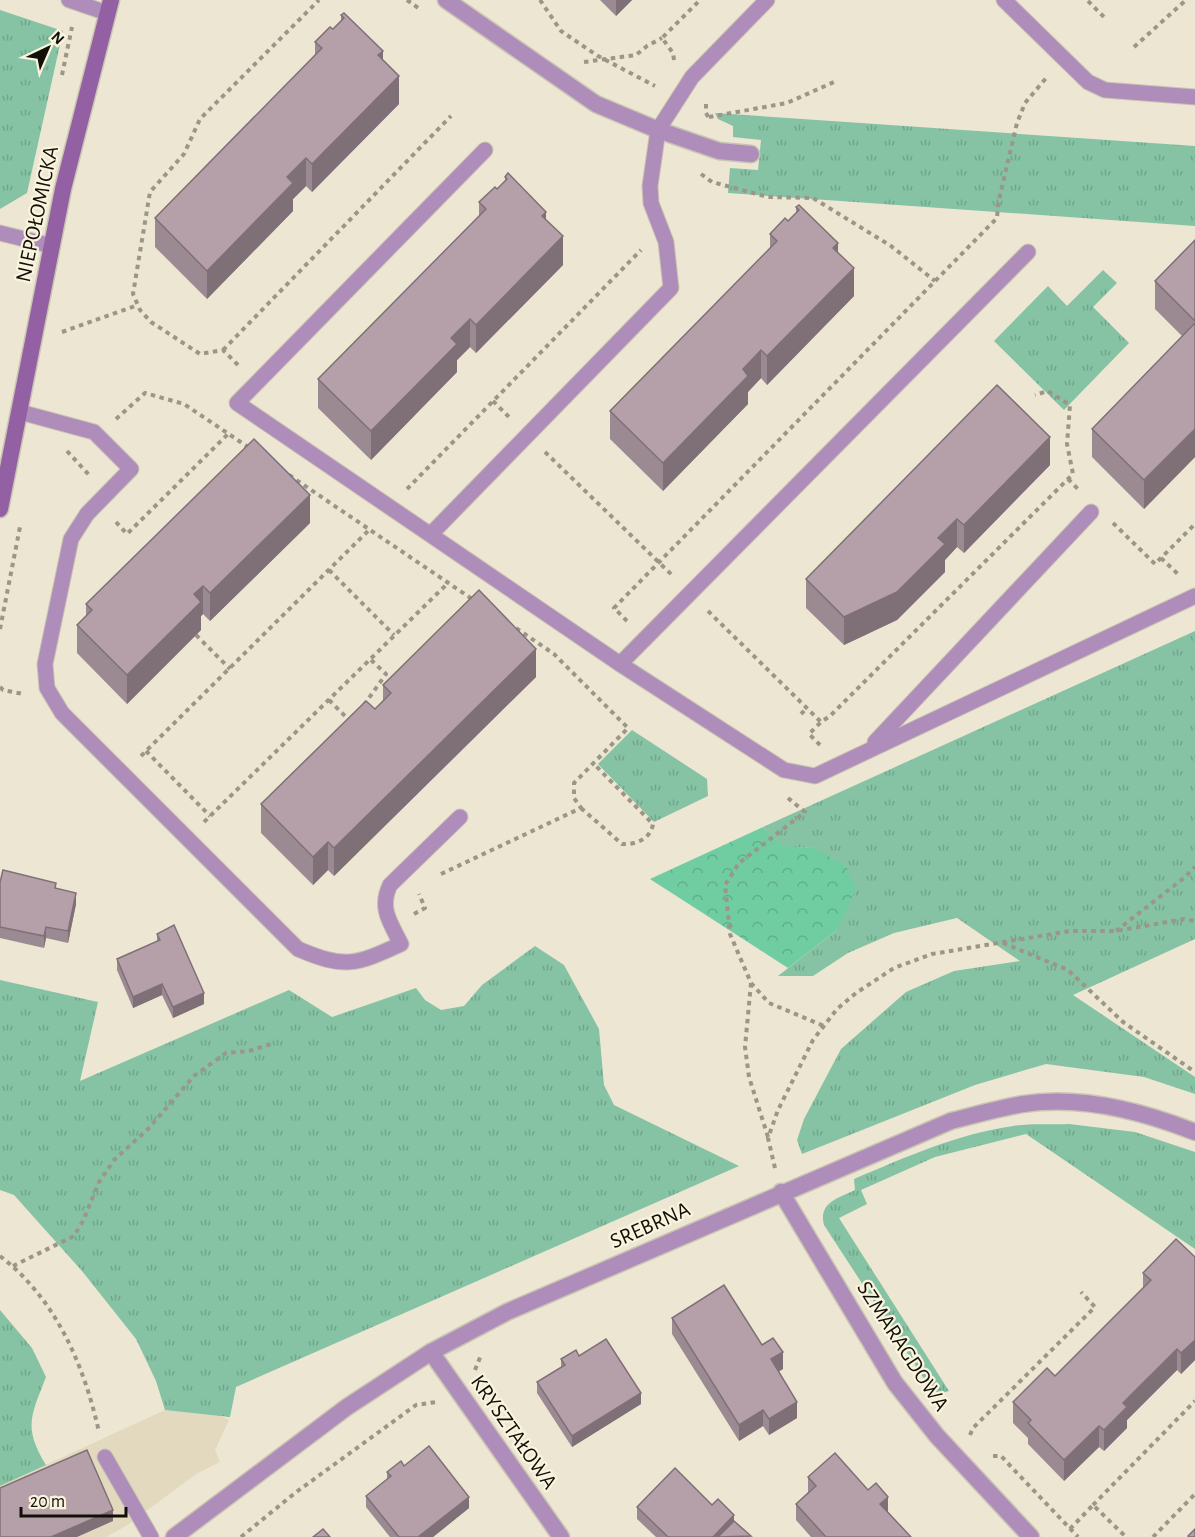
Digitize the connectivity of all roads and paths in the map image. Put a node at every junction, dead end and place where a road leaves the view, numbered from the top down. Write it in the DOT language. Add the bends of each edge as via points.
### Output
graph roads {
  1 [pos="69,0"];
  2 [pos="319,0"];
  3 [pos="407,0"];
  4 [pos="446,0"];
  5 [pos="540,0"];
  6 [pos="700,0"];
  7 [pos="767,0"];
  8 [pos="1004,0"];
  9 [pos="1186,0"];
  10 [pos="1088,1"];
  11 [pos="109,6"];
  12 [pos="427,14"];
  13 [pos="1107,20"];
  14 [pos="662,38"];
  15 [pos="1134,47"];
  16 [pos="1065,59"];
  17 [pos="606,60"];
  18 [pos="574,63"];
  19 [pos="675,63"];
  20 [pos="834,82"];
  21 [pos="659,88"];
  22 [pos="1195,97"];
  23 [pos="706,102"];
  24 [pos="451,116"];
  25 [pos="709,117"];
  26 [pos="714,124"];
  27 [pos="658,130"];
  28 [pos="485,150"];
  29 [pos="751,154"];
  30 [pos="696,171"];
  31 [pos="0,233"];
  32 [pos="646,244"];
  33 [pos="52,246"];
  34 [pos="1028,252"];
  35 [pos="935,281"];
  36 [pos="138,305"];
  37 [pos="56,334"];
  38 [pos="223,350"];
  39 [pos="257,383"];
  40 [pos="1035,395"];
  41 [pos="493,401"];
  42 [pos="20,412"];
  43 [pos="119,418"];
  44 [pos="228,434"];
  45 [pos="527,435"];
  46 [pos="67,447"];
  47 [pos="256,453"];
  48 [pos="285,472"];
  49 [pos="1068,478"];
  50 [pos="1082,492"];
  51 [pos="97,504"];
  52 [pos="390,507"];
  53 [pos="0,509"];
  54 [pos="1098,513"];
  55 [pos="1195,524"];
  56 [pos="369,530"];
  57 [pos="431,534"];
  58 [pos="658,563"];
  59 [pos="329,570"];
  60 [pos="448,583"];
  61 [pos="690,593"];
  62 [pos="1192,595"];
  63 [pos="477,602"];
  64 [pos="506,621"];
  65 [pos="196,635"];
  66 [pos="394,635"];
  67 [pos="645,638"];
  68 [pos="370,659"];
  69 [pos="620,664"];
  70 [pos="230,669"];
  71 [pos="27,684"];
  72 [pos="0,687"];
  73 [pos="16,693"];
  74 [pos="27,695"];
  75 [pos="329,700"];
  76 [pos="807,708"];
  77 [pos="801,714"];
  78 [pos="352,723"];
  79 [pos="357,728"];
  80 [pos="868,748"];
  81 [pos="146,751"];
  82 [pos="768,759"];
  83 [pos="135,762"];
  84 [pos="593,763"];
  85 [pos="581,808"];
  86 [pos="210,816"];
  87 [pos="460,816"];
  88 [pos="198,828"];
  89 [pos="1195,867"];
  90 [pos="436,876"];
  91 [pos="415,886"];
  92 [pos="1195,921"];
  93 [pos="392,926"];
  94 [pos="1116,931"];
  95 [pos="1002,942"];
  96 [pos="751,982"];
  97 [pos="824,1026"];
  98 [pos="271,1044"];
  99 [pos="1195,1072"];
  100 [pos="1195,1132"];
  101 [pos="768,1138"];
  102 [pos="781,1192"];
  103 [pos="0,1256"];
  104 [pos="13,1266"];
  105 [pos="1081,1292"];
  106 [pos="485,1346"];
  107 [pos="431,1352"];
  108 [pos="457,1389"];
  109 [pos="1195,1401"];
  110 [pos="962,1435"];
  111 [pos="991,1456"];
  112 [pos="105,1457"];
  113 [pos="1195,1494"];
  114 [pos="1093,1505"];
  115 [pos="1070,1529"];
  116 [pos="151,1537"];
  117 [pos="174,1537"];
  118 [pos="241,1537"];
  119 [pos="561,1537"];
  120 [pos="1031,1537"];
  121 [pos="1078,1537"];
  122 [pos="1126,1537"];
  123 [pos="1153,1537"];
  1 -- 11 [label="lane"];
  2 -- 36 [label="path" via="200,119 184,154 150,192 134,294"];
  3 -- 12 [label="path"];
  4 -- 27 [label="street" via="596,104"];
  5 -- 17 [label="path" via="561,31"];
  6 -- 14 [label="path"];
  7 -- 27 [label="lane" via="692,77"];
  8 -- 16 [label="lane"];
  9 -- 15 [label="path"];
  10 -- 13 [label="path"];
  11 -- 33 [label="main road, NIEPOŁOMICKA"];
  14 -- 17 [label="path" via="636,55"];
  14 -- 19 [label="path"];
  16 -- 22 [label="lane" via="1088,82 1105,90"];
  16 -- 35 [label="path" via="1025,103 997,218"];
  17 -- 18 [label="path"];
  17 -- 21 [label="path"];
  20 -- 25 [label="path" via="787,103"];
  23 -- 25 [label="path"];
  24 -- 38 [label="path"];
  25 -- 26 [label="path"];
  27 -- 29 [label="street" via="719,151"];
  27 -- 45 [label="lane" via="651,203 666,242 671,288"];
  28 -- 39 [label="lane"];
  30 -- 35 [label="path" via="712,182 740,192 768,198 813,198 891,246"];
  31 -- 33 [label="lane"];
  32 -- 41 [label="path"];
  33 -- 42 [label="main road, NIEPOŁOMICKA"];
  34 -- 61 [label="lane"];
  35 -- 58 [label="path"];
  36 -- 37 [label="path"];
  36 -- 38 [label="path" via="151,322 200,354"];
  38 -- 39 [label="path"];
  39 -- 52 [label="lane" via="237,404"];
  40 -- 49 [label="path" via="1048,392 1070,405 1067,444 1073,474"];
  41 -- 45 [label="path"];
  41 -- 52 [label="path"];
  42 -- 51 [label="lane" via="94,432 131,469"];
  42 -- 53 [label="main road, NIEPOŁOMICKA"];
  43 -- 44 [label="path" via="145,393 184,404"];
  44 -- 47 [label="path"];
  44 -- 51 [label="path" via="127,534"];
  45 -- 57 [label="lane"];
  45 -- 58 [label="path"];
  46 -- 51 [label="path" via="67,453 93,480 83,490"];
  48 -- 56 [label="path"];
  49 -- 50 [label="path"];
  49 -- 76 [label="path" via="830,716 821,722"];
  51 -- 93 [label="lane" via="71,539 45,663 47,688 62,713 298,949 331,963 365,960 401,944"];
  52 -- 57 [label="lane"];
  54 -- 55 [label="path" via="1155,564"];
  54 -- 80 [label="lane"];
  56 -- 59 [label="path"];
  56 -- 60 [label="path"];
  57 -- 69 [label="lane"];
  58 -- 61 [label="path"];
  58 -- 67 [label="path" via="614,608"];
  59 -- 66 [label="path"];
  59 -- 70 [label="path"];
  60 -- 63 [label="path"];
  60 -- 66 [label="path"];
  61 -- 67 [label="lane"];
  61 -- 76 [label="path"];
  62 -- 80 [label="lane"];
  64 -- 84 [label="path" via="554,654 628,728"];
  65 -- 70 [label="path"];
  66 -- 68 [label="path"];
  67 -- 69 [label="lane"];
  68 -- 75 [label="path"];
  68 -- 78 [label="path" via="386,674"];
  69 -- 82 [label="lane"];
  70 -- 81 [label="path"];
  71 -- 74 [label="path"];
  72 -- 73 [label="path"];
  75 -- 78 [label="path"];
  75 -- 86 [label="path"];
  76 -- 77 [label="path"];
  78 -- 79 [label="path"];
  80 -- 82 [label="lane" via="815,776 790,772"];
  81 -- 83 [label="path"];
  81 -- 86 [label="path"];
  82 -- 96 [label="path" via="771,786 805,812 739,863 725,885 730,934"];
  84 -- 85 [label="path" via="574,783 574,798"];
  84 -- 85 [label="path" via="653,824 652,831 642,840 622,844"];
  85 -- 90 [label="path"];
  86 -- 88 [label="path"];
  87 -- 93 [label="lane" via="390,885 384,898"];
  89 -- 94 [label="path"];
  91 -- 93 [label="path" via="425,908"];
  92 -- 94 [label="path" via="1184,919"];
  94 -- 95 [label="path" via="1070,931"];
  95 -- 97 [label="path" via="932,954 894,968 856,993"];
  95 -- 99 [label="path" via="1068,970 1123,1022"];
  96 -- 97 [label="path" via="769,1003"];
  96 -- 101 [label="path" via="745,1047 749,1077"];
  97 -- 101 [label="path" via="778,1110"];
  98 -- 104 [label="path" via="226,1053 194,1076 148,1129 115,1159 99,1182 74,1236"];
  100 -- 102 [label="street, SREBRNA" via="1158,1117 1086,1103 1024,1104 951,1121"];
  101 -- 102 [label="path"];
  102 -- 107 [label="street, SREBRNA" via="507,1312"];
  102 -- 120 [label="street, SZMARAGDOWA" via="895,1383 937,1436"];
  103 -- 104 [label="path"];
  104 -- 112 [label="path" via="51,1309 77,1360"];
  105 -- 110 [label="path" via="1095,1307 973,1428 967,1441"];
  106 -- 108 [label="path" via="473,1378"];
  107 -- 108 [label="street, KRYSZTAŁOWA"];
  107 -- 117 [label="street, SREBRNA" via="347,1407"];
  108 -- 118 [label="path" via="440,1401 416,1404"];
  108 -- 119 [label="street, KRYSZTAŁOWA"];
  109 -- 114 [label="path"];
  111 -- 115 [label="path" via="1001,1456"];
  112 -- 116 [label="lane"];
  113 -- 123 [label="path"];
  114 -- 115 [label="path"];
  114 -- 122 [label="path"];
  115 -- 121 [label="path"];
}
